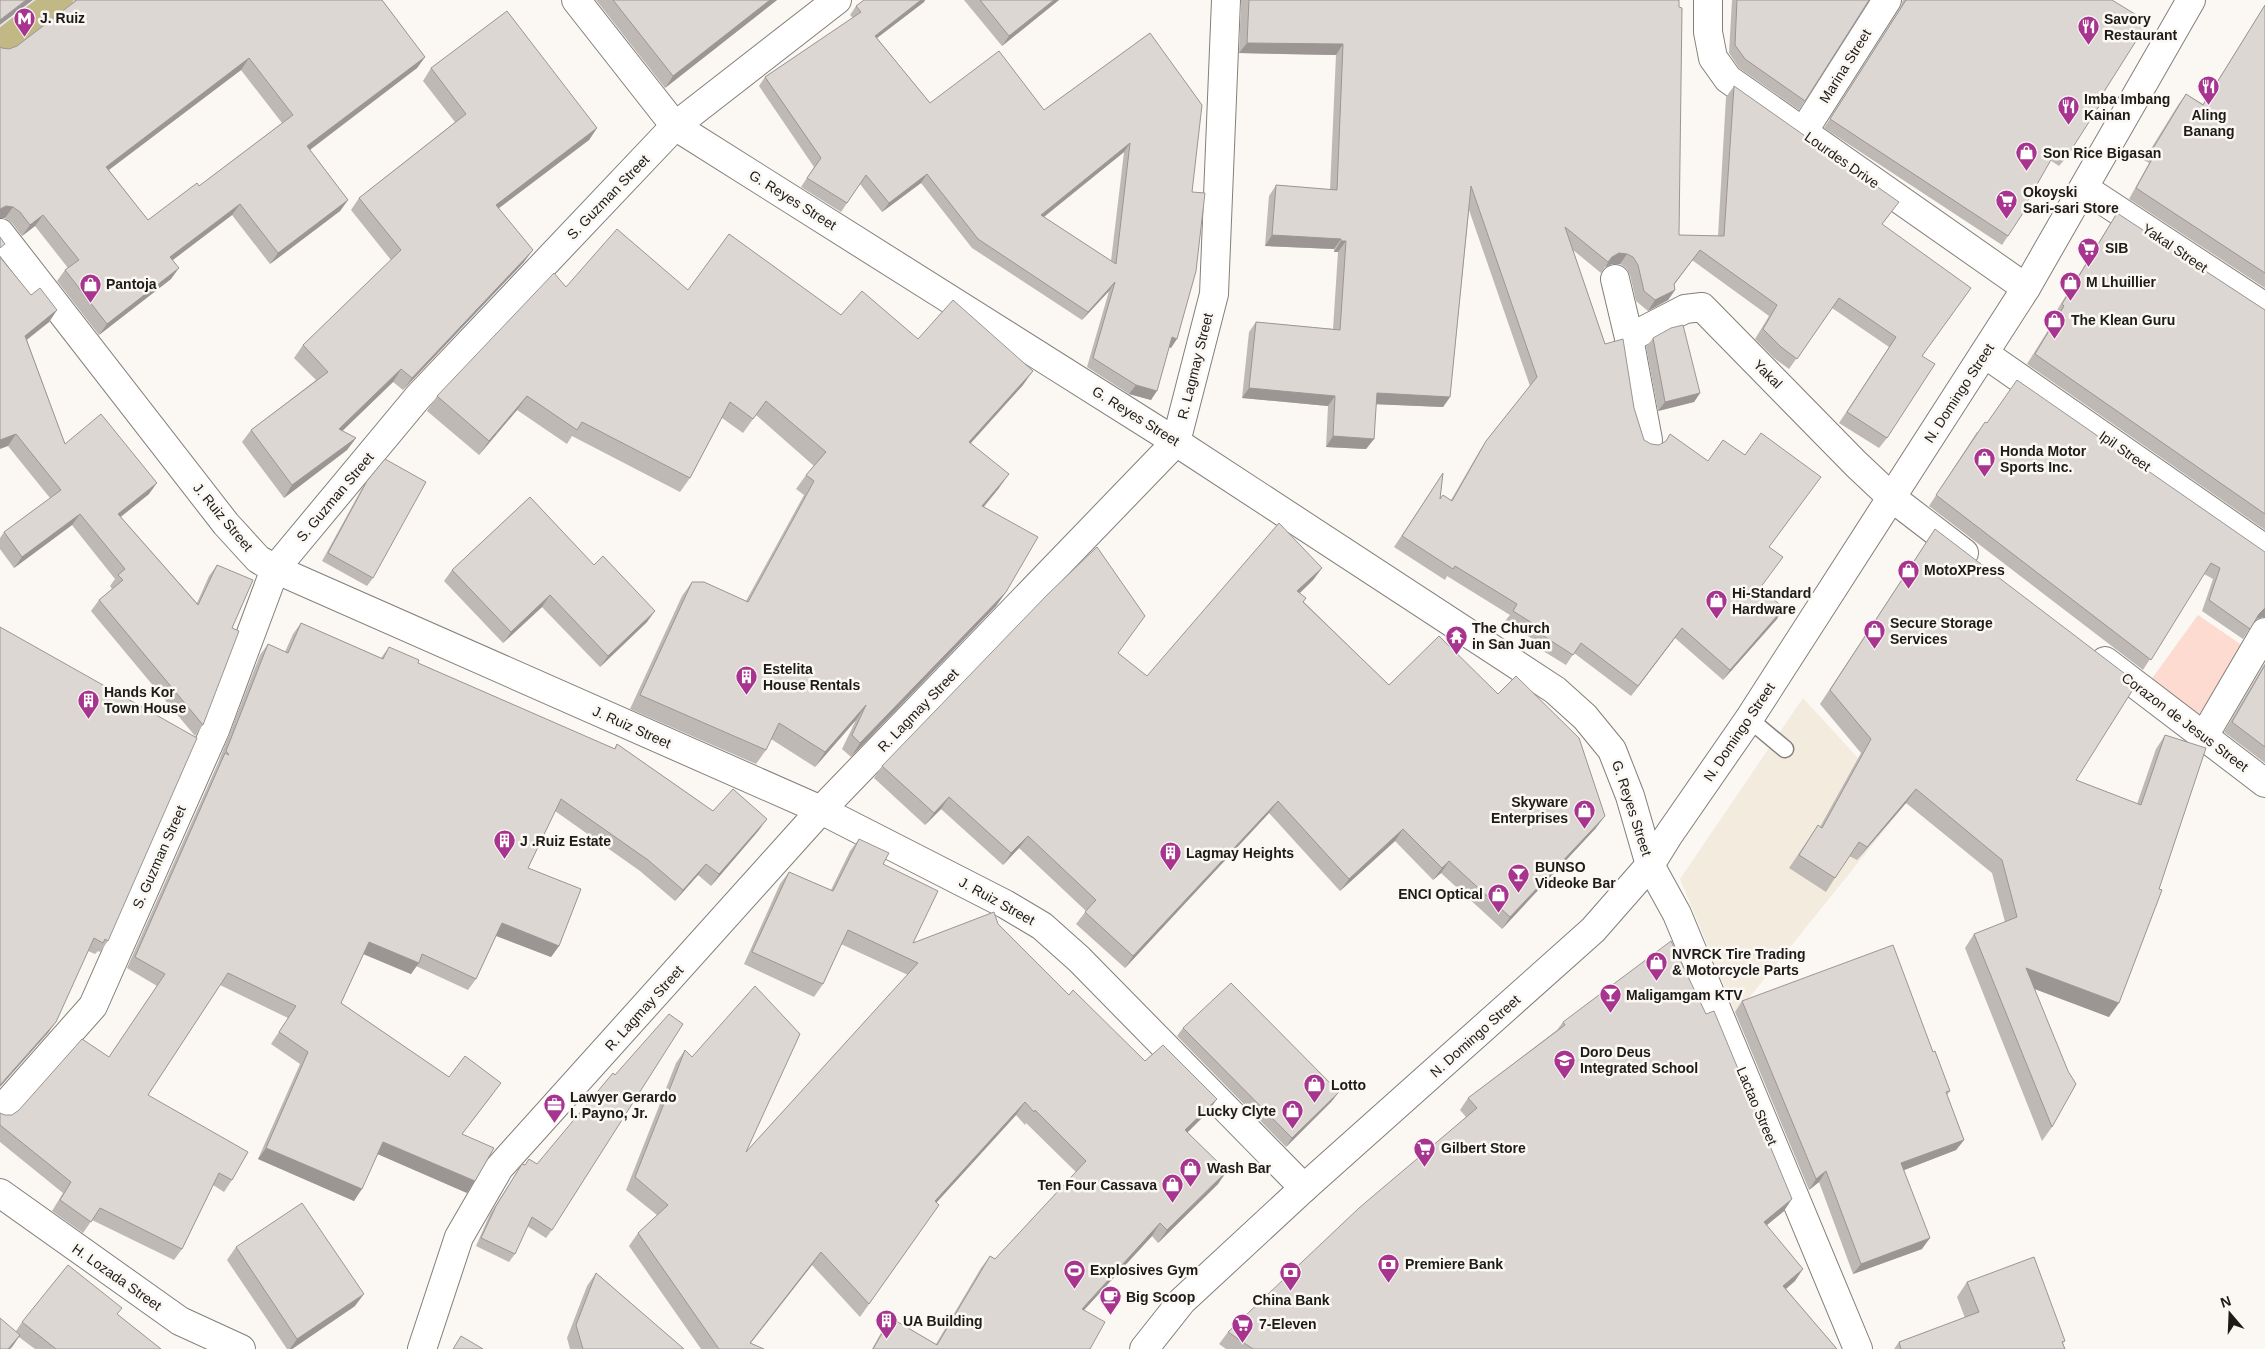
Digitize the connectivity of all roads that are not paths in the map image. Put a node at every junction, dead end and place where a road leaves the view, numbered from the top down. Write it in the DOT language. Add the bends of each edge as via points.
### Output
graph roads {
  1 [pos="58,0"];
  2 [pos="576,0"];
  3 [pos="837,0"];
  4 [pos="1226,0"];
  5 [pos="1708,0"];
  6 [pos="1887,0"];
  7 [pos="2191,0"];
  8 [pos="0,45"];
  9 [pos="675,126"];
  10 [pos="1803,132"];
  11 [pos="2084,188"];
  12 [pos="0,233"];
  13 [pos="1614,279"];
  14 [pos="2026,288"];
  15 [pos="2265,308"];
  16 [pos="1629,338"];
  17 [pos="1985,354"];
  18 [pos="1648,440"];
  19 [pos="1176,442"];
  20 [pos="1891,497"];
  21 [pos="2265,549"];
  22 [pos="274,569"];
  23 [pos="1985,569"];
  24 [pos="2265,632"];
  25 [pos="2088,648"];
  26 [pos="1749,719"];
  27 [pos="2204,736"];
  28 [pos="1785,749"];
  29 [pos="2265,783"];
  30 [pos="821,810"];
  31 [pos="1650,865"];
  32 [pos="0,1111"];
  33 [pos="1304,1188"];
  34 [pos="0,1193"];
  35 [pos="241,1349"];
  36 [pos="422,1349"];
  37 [pos="1144,1349"];
  38 [pos="1858,1349"];
  1 -- 8 [label="main road"];
  2 -- 9 [label="street, G. Reyes Street"];
  3 -- 9 [label="street, S. Guzman Street"];
  4 -- 19 [label="street, R. Lagmay Street" via="1214,294"];
  5 -- 10 [label="street, Lourdes Drive" via="1708,32 1713,58 1728,79"];
  6 -- 10 [label="street, Marina Street"];
  7 -- 11 [label="street, N. Domingo Street"];
  9 -- 19 [label="street, G. Reyes Street"];
  9 -- 22 [label="street, S. Guzman Street" via="418,397"];
  10 -- 14 [label="street, Lourdes Drive"];
  11 -- 14 [label="street, N. Domingo Street"];
  11 -- 15 [label="street, Yakal Street"];
  12 -- 22 [label="street, J. Ruiz Street" via="226,524 258,559"];
  13 -- 16 [label="street"];
  14 -- 17 [label="street, N. Domingo Street"];
  16 -- 18 [label="street"];
  16 -- 20 [label="street, Yakal" via="1685,308 1702,307"];
  17 -- 20 [label="street, N. Domingo Street"];
  17 -- 21 [label="street, Ipil Street"];
  19 -- 30 [label="street, R. Lagmay Street"];
  19 -- 31 [label="street, G. Reyes Street" via="1555,690 1585,717 1612,750 1630,796"];
  20 -- 23 [label="street"];
  20 -- 26 [label="street, N. Domingo Street"];
  22 -- 30 [label="street, J. Ruiz Street"];
  22 -- 32 [label="street, S. Guzman Street" via="214,730 93,1006"];
  24 -- 27 [label="street"];
  25 -- 27 [label="street, Corazon de Jesus Street"];
  26 -- 28 [label="lane"];
  26 -- 31 [label="street, N. Domingo Street"];
  27 -- 29 [label="street, Corazon de Jesus Street"];
  30 -- 33 [label="street, J. Ruiz Street" via="1042,926 1080,959"];
  30 -- 36 [label="street, R. Lagmay Street" via="500,1168 459,1237"];
  31 -- 33 [label="street, N. Domingo Street" via="1593,930"];
  31 -- 38 [label="street, Lactao Street" via="1677,914"];
  33 -- 37 [label="street, N. Domingo Street" via="1182,1300"];
  34 -- 35 [label="street, H. Lozada Street" via="180,1321"];
}
